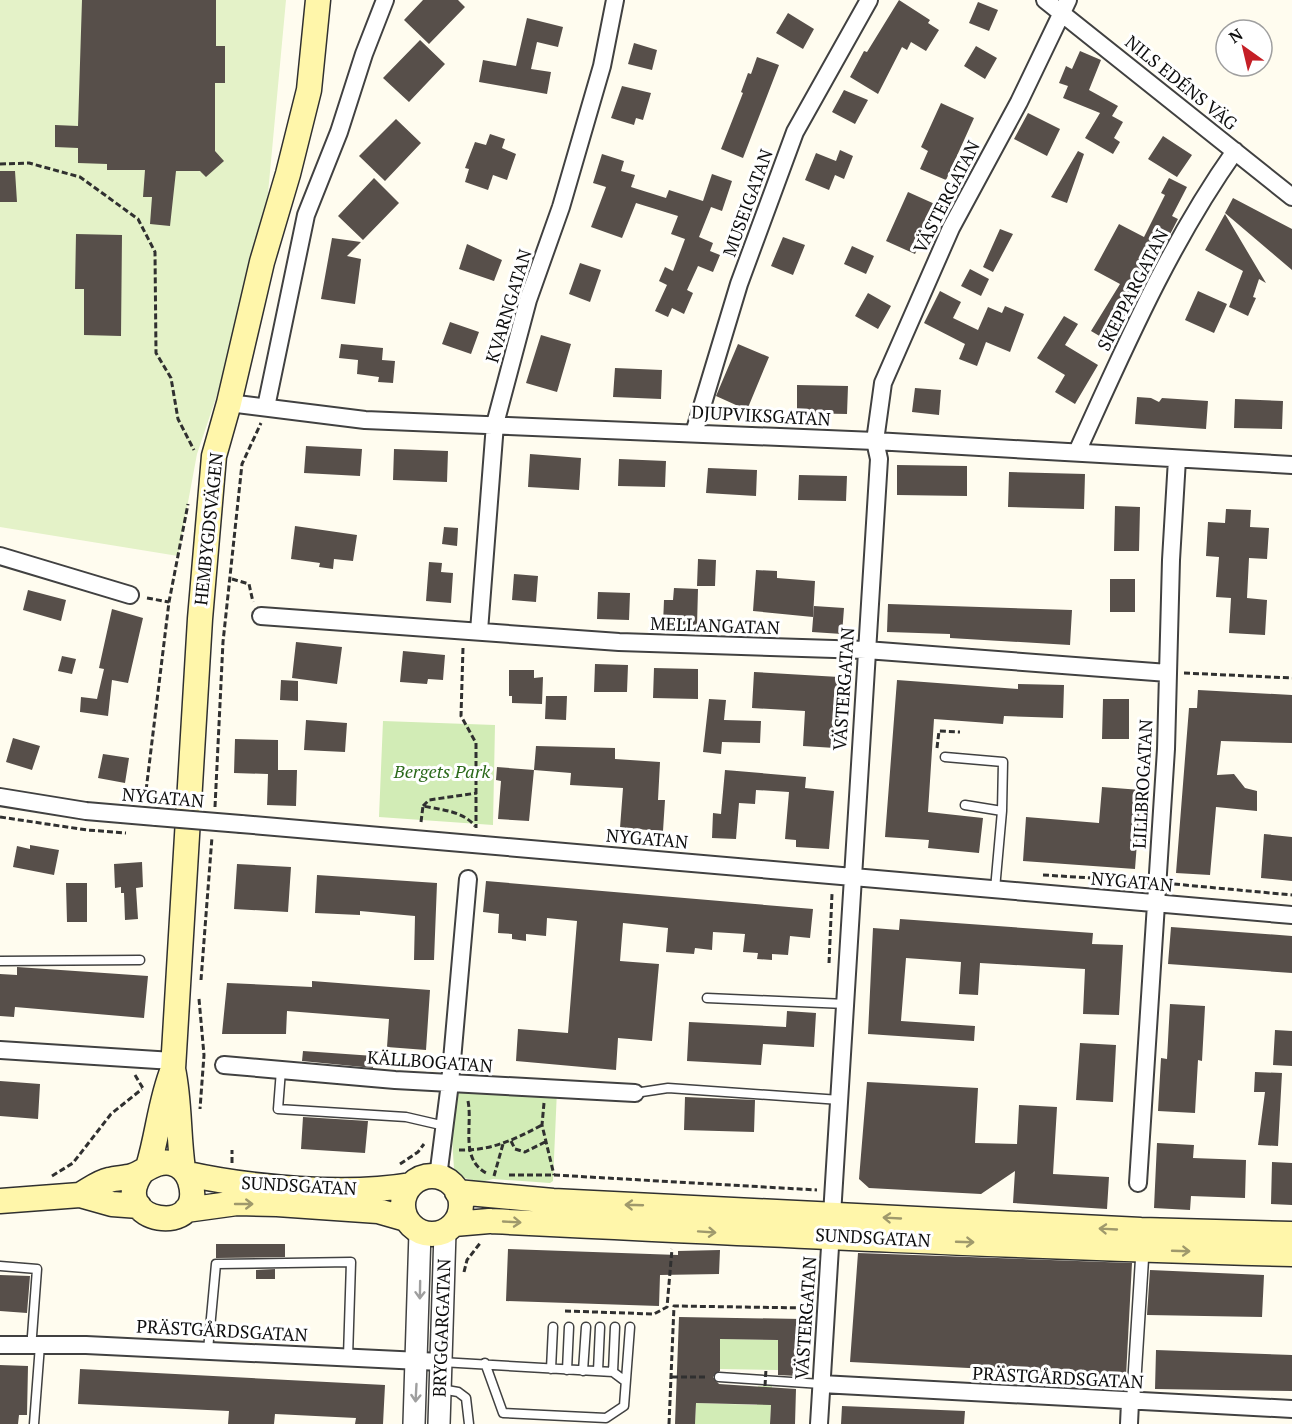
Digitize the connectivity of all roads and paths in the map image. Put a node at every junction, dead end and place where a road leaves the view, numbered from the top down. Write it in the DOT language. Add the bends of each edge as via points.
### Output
graph roads {
  1 [pos="318,0"];
  2 [pos="385,0"];
  3 [pos="615,0"];
  4 [pos="869,0"];
  5 [pos="1045,0"];
  6 [pos="1065,6"];
  7 [pos="1235,151"];
  8 [pos="0,164"];
  9 [pos="1292,197"];
  10 [pos="230,403"];
  11 [pos="266,407"];
  12 [pos="495,424"];
  13 [pos="694,433"];
  14 [pos="875,441"];
  15 [pos="1077,452"];
  16 [pos="214,456"];
  17 [pos="1177,459"];
  18 [pos="242,464"];
  19 [pos="1292,465"];
  20 [pos="188,501"];
  21 [pos="0,556"];
  22 [pos="232,579"];
  23 [pos="130,595"];
  24 [pos="169,602"];
  25 [pos="261,616"];
  26 [pos="472,631"];
  27 [pos="866,650"];
  28 [pos="1168,672"];
  29 [pos="1292,678"];
  30 [pos="960,732"];
  31 [pos="945,757"];
  32 [pos="477,793"];
  33 [pos="0,797"];
  34 [pos="965,805"];
  35 [pos="423,806"];
  36 [pos="214,810"];
  37 [pos="155,811"];
  38 [pos="1002,811"];
  39 [pos="421,823"];
  40 [pos="213,831"];
  41 [pos="852,875"];
  42 [pos="468,879"];
  43 [pos="995,889"];
  44 [pos="1249,892"];
  45 [pos="1292,895"];
  46 [pos="1154,904"];
  47 [pos="1292,915"];
  48 [pos="140,960"];
  49 [pos="0,961"];
  50 [pos="707,998"];
  51 [pos="846,1004"];
  52 [pos="0,1050"];
  53 [pos="173,1065"];
  54 [pos="224,1065"];
  55 [pos="281,1070"];
  56 [pos="450,1083"];
  57 [pos="546,1088"];
  58 [pos="142,1089"];
  59 [pos="635,1093"];
  60 [pos="840,1100"];
  61 [pos="199,1118"];
  62 [pos="428,1124"];
  63 [pos="542,1125"];
  64 [pos="445,1126"];
  65 [pos="511,1141"];
  66 [pos="545,1142"];
  67 [pos="503,1144"];
  68 [pos="232,1150"];
  69 [pos="469,1150"];
  70 [pos="232,1167"];
  71 [pos="392,1168"];
  72 [pos="145,1170"];
  73 [pos="185,1172"];
  74 [pos="554,1175"];
  75 [pos="438,1177"];
  76 [pos="42,1179"];
  77 [pos="1138,1183"];
  78 [pos="411,1185"];
  79 [pos="493,1185"];
  80 [pos="457,1192"];
  81 [pos="80,1195"];
  82 [pos="0,1201"];
  83 [pos="139,1206"];
  84 [pos="186,1210"];
  85 [pos="489,1221"];
  86 [pos="413,1225"];
  87 [pos="832,1225"];
  88 [pos="450,1228"];
  89 [pos="1292,1234"];
  90 [pos="665,1245"];
  91 [pos="1292,1254"];
  92 [pos="1142,1259"];
  93 [pos="0,1266"];
  94 [pos="464,1283"];
  95 [pos="826,1308"];
  96 [pos="565,1311"];
  97 [pos="553,1327"];
  98 [pos="569,1327"];
  99 [pos="586,1327"];
  100 [pos="600,1327"];
  101 [pos="615,1327"];
  102 [pos="630,1327"];
  103 [pos="36,1341"];
  104 [pos="0,1346"];
  105 [pos="208,1350"];
  106 [pos="348,1357"];
  107 [pos="418,1362"];
  108 [pos="441,1362"];
  109 [pos="485,1363"];
  110 [pos="551,1369"];
  111 [pos="567,1370"];
  112 [pos="766,1370"];
  113 [pos="583,1371"];
  114 [pos="598,1371"];
  115 [pos="613,1372"];
  116 [pos="672,1377"];
  117 [pos="719,1377"];
  118 [pos="626,1381"];
  119 [pos="821,1384"];
  120 [pos="765,1386"];
  121 [pos="440,1389"];
  122 [pos="1132,1402"];
  123 [pos="1292,1409"];
  124 [pos="34,1424"];
  125 [pos="414,1424"];
  126 [pos="440,1424"];
  127 [pos="470,1424"];
  128 [pos="669,1424"];
  129 [pos="819,1424"];
  130 [pos="1129,1424"];
  1 -- 10 [label="main road, HEMBYGDSVÄGEN" via="309,90 262,262"];
  2 -- 11 [label="street" via="306,215"];
  3 -- 12 [label="street, KVARNGATAN" via="602,66 561,207 528,300"];
  4 -- 13 [label="street, MUSEIGATAN" via="795,132 740,284"];
  5 -- 6 [label="street, NILS EDÉNS VÄG"];
  6 -- 7 [label="street, NILS EDÉNS VÄG"];
  6 -- 14 [label="street, VÄSTERGATAN" via="951,228 883,383"];
  7 -- 9 [label="street, NILS EDÉNS VÄG"];
  7 -- 15 [label="street, SKEPPARGATAN" via="1200,200 1132,331"];
  8 -- 16 [label="path" via="29,163 80,177 138,219 155,252 156,353 171,378 184,434 197,454"];
  10 -- 11 [label="street, DJUPVIKSGATAN"];
  10 -- 16 [label="main road, HEMBYGDSVÄGEN"];
  11 -- 12 [label="street, DJUPVIKSGATAN" via="365,420"];
  11 -- 18 [label="path"];
  12 -- 13 [label="street, DJUPVIKSGATAN"];
  12 -- 26 [label="street, KVARNGATAN"];
  13 -- 14 [label="street, DJUPVIKSGATAN"];
  14 -- 15 [label="street, DJUPVIKSGATAN"];
  14 -- 27 [label="street, VÄSTERGATAN" via="879,459"];
  15 -- 17 [label="street, DJUPVIKSGATAN"];
  16 -- 18 [label="path"];
  16 -- 53 [label="main road, HEMBYGDSVÄGEN" via="200,619"];
  17 -- 19 [label="street, DJUPVIKSGATAN"];
  17 -- 28 [label="street, LILLBROGATAN"];
  18 -- 22 [label="path"];
  20 -- 24 [label="path"];
  21 -- 23 [label="street"];
  22 -- 25 [label="path" via="249,584 253,609"];
  22 -- 36 [label="path" via="222,654"];
  23 -- 24 [label="path"];
  24 -- 37 [label="path" via="144,798"];
  25 -- 26 [label="street, MELLANGATAN"];
  26 -- 27 [label="street, MELLANGATAN" via="619,642"];
  26 -- 32 [label="path" via="461,716 476,742"];
  27 -- 28 [label="street, MELLANGATAN"];
  27 -- 41 [label="street, VÄSTERGATAN"];
  28 -- 29 [label="path"];
  28 -- 46 [label="street, LILLBROGATAN"];
  30 -- 31 [label="path" via="939,731 936,756"];
  31 -- 38 [label="lane" via="1003,762"];
  32 -- 35 [label="path" via="429,800"];
  32 -- 35 [label="path" via="476,828 461,814"];
  33 -- 37 [label="street, NYGATAN" via="86,811"];
  34 -- 38 [label="lane"];
  35 -- 39 [label="path"];
  37 -- 41 [label="street, NYGATAN, bridge" via="241,824"];
  38 -- 43 [label="lane"];
  40 -- 61 [label="path" via="199,1000 204,1055"];
  41 -- 43 [label="street, NYGATAN"];
  41 -- 51 [label="street, VÄSTERGATAN"];
  42 -- 56 [label="street"];
  43 -- 46 [label="street, NYGATAN"];
  44 -- 45 [label="path"];
  46 -- 47 [label="street, NYGATAN"];
  46 -- 77 [label="street, LILLBROGATAN"];
  48 -- 49 [label="lane"];
  50 -- 51 [label="lane"];
  51 -- 60 [label="street, VÄSTERGATAN"];
  52 -- 53 [label="street"];
  53 -- 72 [label="main road, HEMBYGDSVÄGEN" via="162,1097 155,1146"];
  53 -- 73 [label="main road, HEMBYGDSVÄGEN"];
  54 -- 55 [label="street, KÄLLBOGATAN"];
  55 -- 56 [label="street, KÄLLBOGATAN"];
  55 -- 62 [label="lane" via="278,1109 395,1116"];
  56 -- 57 [label="street, KÄLLBOGATAN"];
  56 -- 64 [label="street"];
  56 -- 69 [label="path" via="467,1099"];
  57 -- 59 [label="street, KÄLLBOGATAN"];
  57 -- 63 [label="path"];
  58 -- 76 [label="path" via="111,1114 66,1170"];
  59 -- 60 [label="lane" via="668,1088"];
  60 -- 87 [label="street, VÄSTERGATAN"];
  62 -- 64 [label="lane"];
  62 -- 71 [label="path" via="418,1152"];
  63 -- 65 [label="path"];
  63 -- 66 [label="path"];
  64 -- 75 [label="street"];
  65 -- 66 [label="path" via="515,1149 525,1152"];
  65 -- 67 [label="path"];
  66 -- 74 [label="path"];
  67 -- 69 [label="path"];
  67 -- 79 [label="path"];
  68 -- 70 [label="path"];
  69 -- 79 [label="path"];
  72 -- 73 [label="main road, SUNDSGATAN" via="170,1163"];
  72 -- 81 [label="main road, SUNDSGATAN" via="109,1180"];
  72 -- 83 [label="main road" via="135,1186"];
  73 -- 78 [label="main road, SUNDSGATAN" via="242,1184 354,1189"];
  73 -- 84 [label="main road" via="192,1197"];
  75 -- 78 [label="main road, SUNDSGATAN" via="423,1178"];
  75 -- 80 [label="main road" via="453,1184"];
  78 -- 86 [label="main road" via="404,1198"];
  79 -- 80 [label="main road, SUNDSGATAN"];
  87 -- 79 [label="main road, SUNDSGATAN, one-way" via="553,1201"];
  80 -- 88 [label="main road" via="460,1205"];
  81 -- 82 [label="main road, SUNDSGATAN"];
  81 -- 83 [label="main road, SUNDSGATAN"];
  83 -- 84 [label="main road, SUNDSGATAN" via="149,1216 166,1220"];
  84 -- 86 [label="main road, SUNDSGATAN, one-way" via="237,1203 277,1204 378,1211"];
  85 -- 87 [label="main road, SUNDSGATAN, one-way" via="746,1234"];
  85 -- 88 [label="main road, SUNDSGATAN"];
  85 -- 94 [label="path" via="488,1234 467,1260"];
  86 -- 88 [label="main road, SUNDSGATAN"];
  86 -- 107 [label="street, BRYGGARGATAN, one-way"];
  89 -- 87 [label="main road, SUNDSGATAN, one-way"];
  87 -- 91 [label="main road, SUNDSGATAN, one-way" via="1142,1250"];
  87 -- 95 [label="street, VÄSTERGATAN"];
  88 -- 108 [label="street, BRYGGARGATAN"];
  90 -- 96 [label="path" via="672,1246 667,1307 654,1314"];
  92 -- 122 [label="street"];
  93 -- 103 [label="lane" via="37,1269"];
  95 -- 116 [label="path" via="674,1305"];
  95 -- 119 [label="street, VÄSTERGATAN"];
  97 -- 110 [label="lane"];
  98 -- 111 [label="lane"];
  99 -- 113 [label="lane"];
  100 -- 114 [label="lane"];
  101 -- 115 [label="lane"];
  102 -- 118 [label="lane"];
  103 -- 104 [label="street, PRÄSTGÅRDSGATAN"];
  103 -- 105 [label="street, PRÄSTGÅRDSGATAN"];
  103 -- 124 [label="lane"];
  105 -- 106 [label="street, PRÄSTGÅRDSGATAN"];
  105 -- 106 [label="lane" via="216,1264 351,1262"];
  106 -- 107 [label="street, PRÄSTGÅRDSGATAN"];
  107 -- 108 [label="street, PRÄSTGÅRDSGATAN"];
  107 -- 125 [label="street, BRYGGARGATAN, one-way"];
  108 -- 109 [label="lane"];
  108 -- 121 [label="street, BRYGGARGATAN"];
  109 -- 110 [label="lane"];
  109 -- 118 [label="lane" via="503,1413 606,1418 624,1406"];
  110 -- 111 [label="lane"];
  111 -- 113 [label="lane"];
  112 -- 120 [label="path, bridge"];
  113 -- 114 [label="lane"];
  114 -- 115 [label="lane"];
  115 -- 118 [label="lane"];
  116 -- 117 [label="path"];
  116 -- 128 [label="path"];
  117 -- 119 [label="lane"];
  119 -- 122 [label="street, PRÄSTGÅRDSGATAN"];
  119 -- 129 [label="street, VÄSTERGATAN"];
  121 -- 126 [label="street, BRYGGARGATAN"];
  121 -- 127 [label="lane" via="458,1392 466,1398"];
  122 -- 123 [label="street, PRÄSTGÅRDSGATAN"];
  122 -- 130 [label="street"];
}
